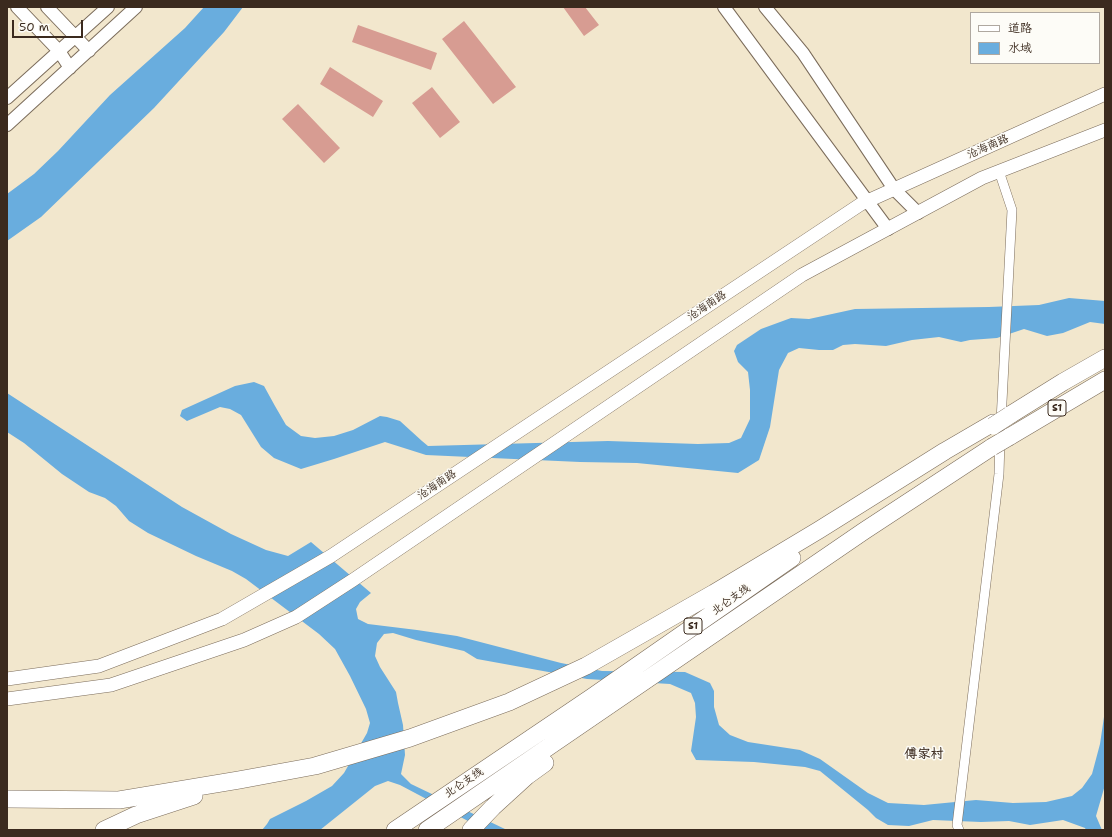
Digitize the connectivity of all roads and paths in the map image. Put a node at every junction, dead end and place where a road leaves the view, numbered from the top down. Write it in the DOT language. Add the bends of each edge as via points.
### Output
graph roads {
  1 [pos="16,7"];
  2 [pos="47,7"];
  3 [pos="108,7"];
  4 [pos="136,7"];
  5 [pos="724,7"];
  6 [pos="765,7"];
  7 [pos="75,36"];
  8 [pos="59,51"];
  9 [pos="89,51"];
  10 [pos="70,68"];
  11 [pos="1105,94"];
  12 [pos="7,98"];
  13 [pos="7,125"];
  14 [pos="1105,130"];
  15 [pos="999,171"];
  16 [pos="894,189"];
  17 [pos="867,201"];
  18 [pos="918,213"];
  19 [pos="888,229"];
  20 [pos="1105,358"];
  21 [pos="1105,380"];
  22 [pos="993,424"];
  23 [pos="864,531"];
  24 [pos="7,679"];
  25 [pos="7,699"];
  26 [pos="239,780"];
  27 [pos="7,799"];
  28 [pos="104,830"];
  29 [pos="395,830"];
  30 [pos="427,830"];
  31 [pos="471,830"];
  32 [pos="959,830"];
  1 -- 8 [label="street"];
  2 -- 7 [label="street"];
  3 -- 7 [label="street"];
  4 -- 9 [label="street"];
  5 -- 17 [label="street"];
  6 -- 16 [label="street" via="803,53"];
  7 -- 8 [label="street"];
  7 -- 9 [label="street"];
  8 -- 10 [label="street"];
  8 -- 12 [label="street"];
  9 -- 10 [label="street"];
  10 -- 13 [label="street"];
  11 -- 16 [label="main road, 沧海南路"];
  14 -- 15 [label="main road"];
  15 -- 18 [label="main road"];
  15 -- 32 [label="street" via="1012,210 999,474 957,825"];
  16 -- 17 [label="main road, 沧海南路"];
  16 -- 18 [label="street"];
  17 -- 19 [label="street"];
  17 -- 24 [label="main road, 沧海南路" via="331,556 222,619 99,666"];
  18 -- 19 [label="main road"];
  19 -- 25 [label="main road" via="802,275 296,617 244,640 110,685"];
  20 -- 22 [label="highway, 北仑支线 / S1, bridge"];
  21 -- 23 [label="highway, 北仑支线 / S1, bridge" via="992,447"];
  22 -- 26 [label="highway" via="819,530 586,666 509,702 410,738 315,766"];
  22 -- 29 [label="highway, 北仑支线 / S1" via="820,539"];
  23 -- 30 [label="highway, 北仑支线 / S1"];
  23 -- 31 [label="highway" via="527,776"];
  26 -- 27 [label="highway" via="119,800"];
  26 -- 28 [label="highway" via="136,815"];
}
